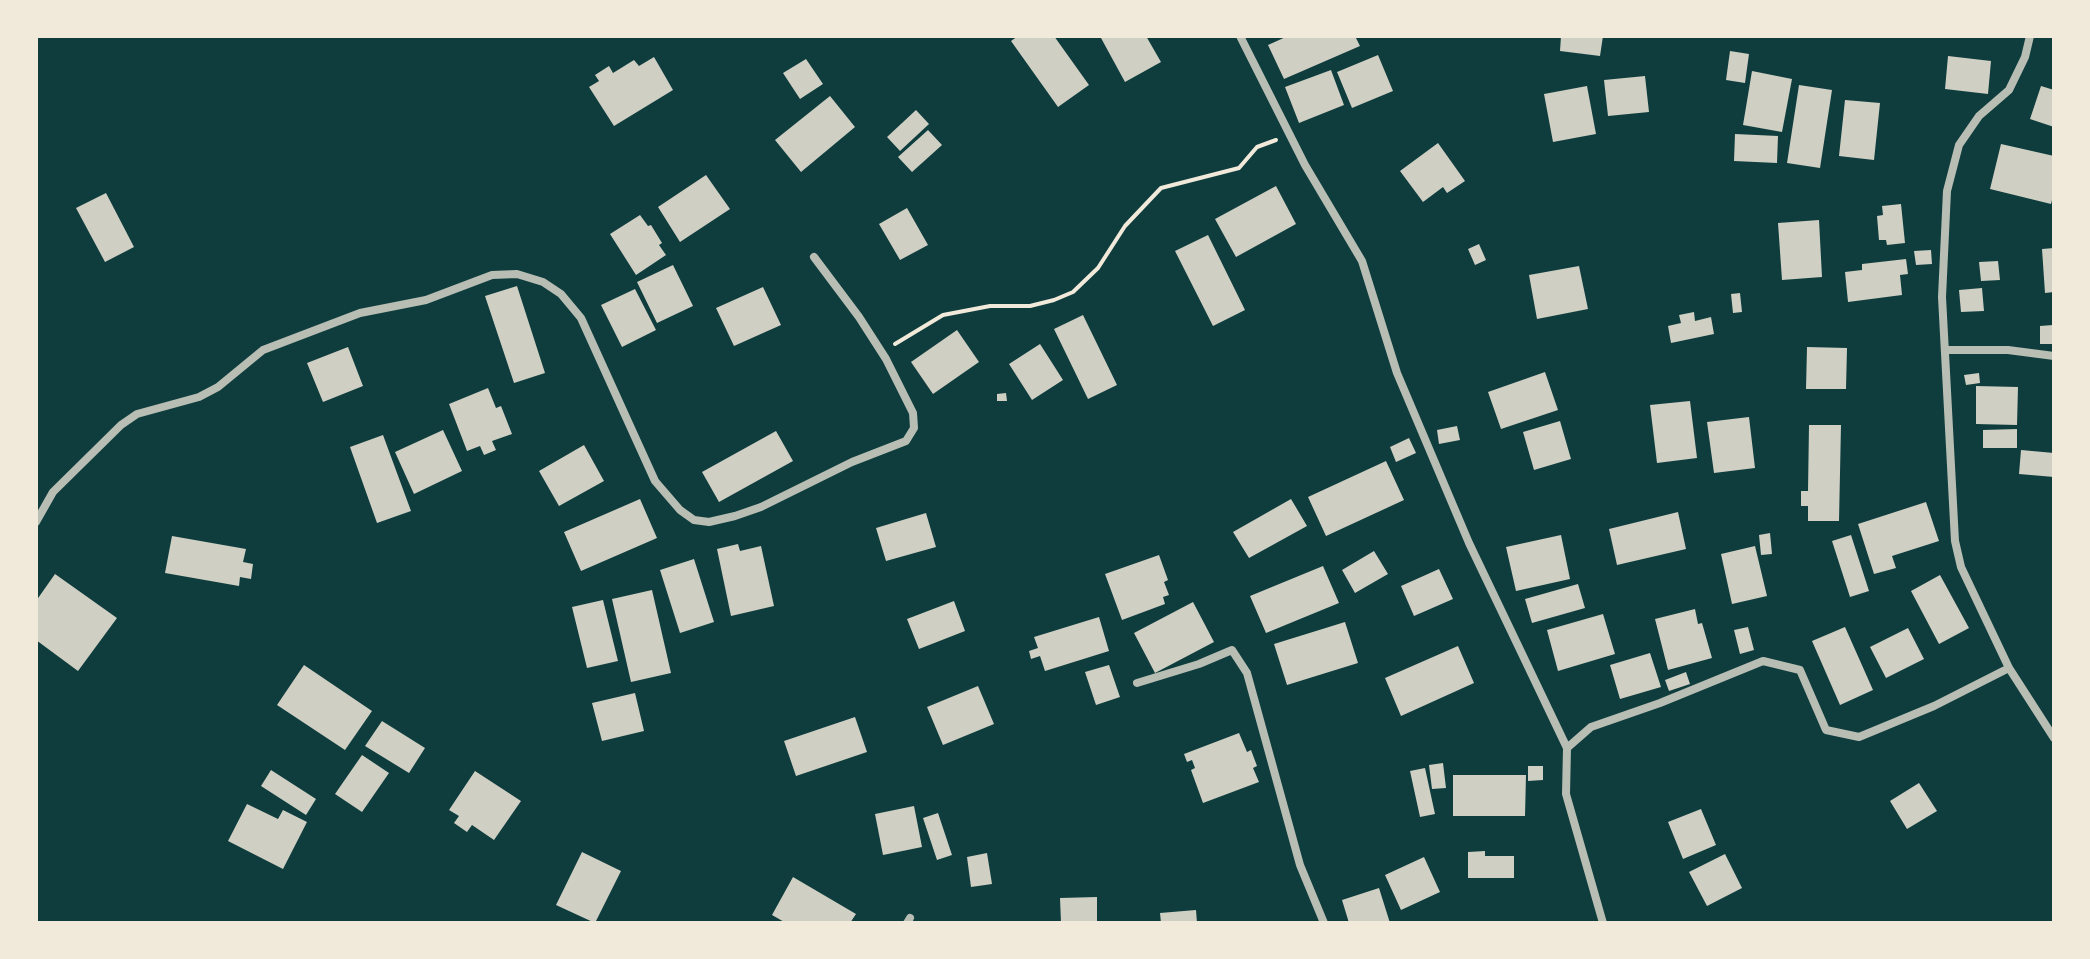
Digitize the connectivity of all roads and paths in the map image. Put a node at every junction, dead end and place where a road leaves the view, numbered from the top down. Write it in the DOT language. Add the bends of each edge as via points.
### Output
graph roads {
  1 [pos="1240,36"];
  2 [pos="2030,36"];
  3 [pos="1290,135"];
  4 [pos="814,257"];
  5 [pos="1945,350"];
  6 [pos="2054,356"];
  7 [pos="886,359"];
  8 [pos="36,522"];
  9 [pos="2009,668"];
  10 [pos="1137,683"];
  11 [pos="2054,738"];
  12 [pos="1567,748"];
  13 [pos="1324,923"];
  14 [pos="1603,923"];
  1 -- 3 [label="street"];
  2 -- 5 [label="street" via="2009,90 1979,116 1959,145 1947,191"];
  3 -- 7 [label="path" via="1257,147 1239,168 1161,188 1073,292 1030,306 990,306 943,315 896,342"];
  3 -- 12 [label="street" via="1362,261 1397,373 1469,543"];
  4 -- 7 [label="street"];
  5 -- 6 [label="street"];
  5 -- 9 [label="street" via="1955,541 1961,567"];
  7 -- 8 [label="street" via="913,413 914,428 906,441 761,507 709,522 694,520 655,481 581,318 543,282 517,274 492,275 426,300 360,313 263,350 199,397 137,414 53,492"];
  9 -- 11 [label="street"];
  9 -- 12 [label="street" via="1859,737 1826,730 1800,670 1763,661 1591,727"];
  10 -- 13 [label="street" via="1232,650 1247,673 1300,865"];
  12 -- 14 [label="street" via="1566,794"];
}
